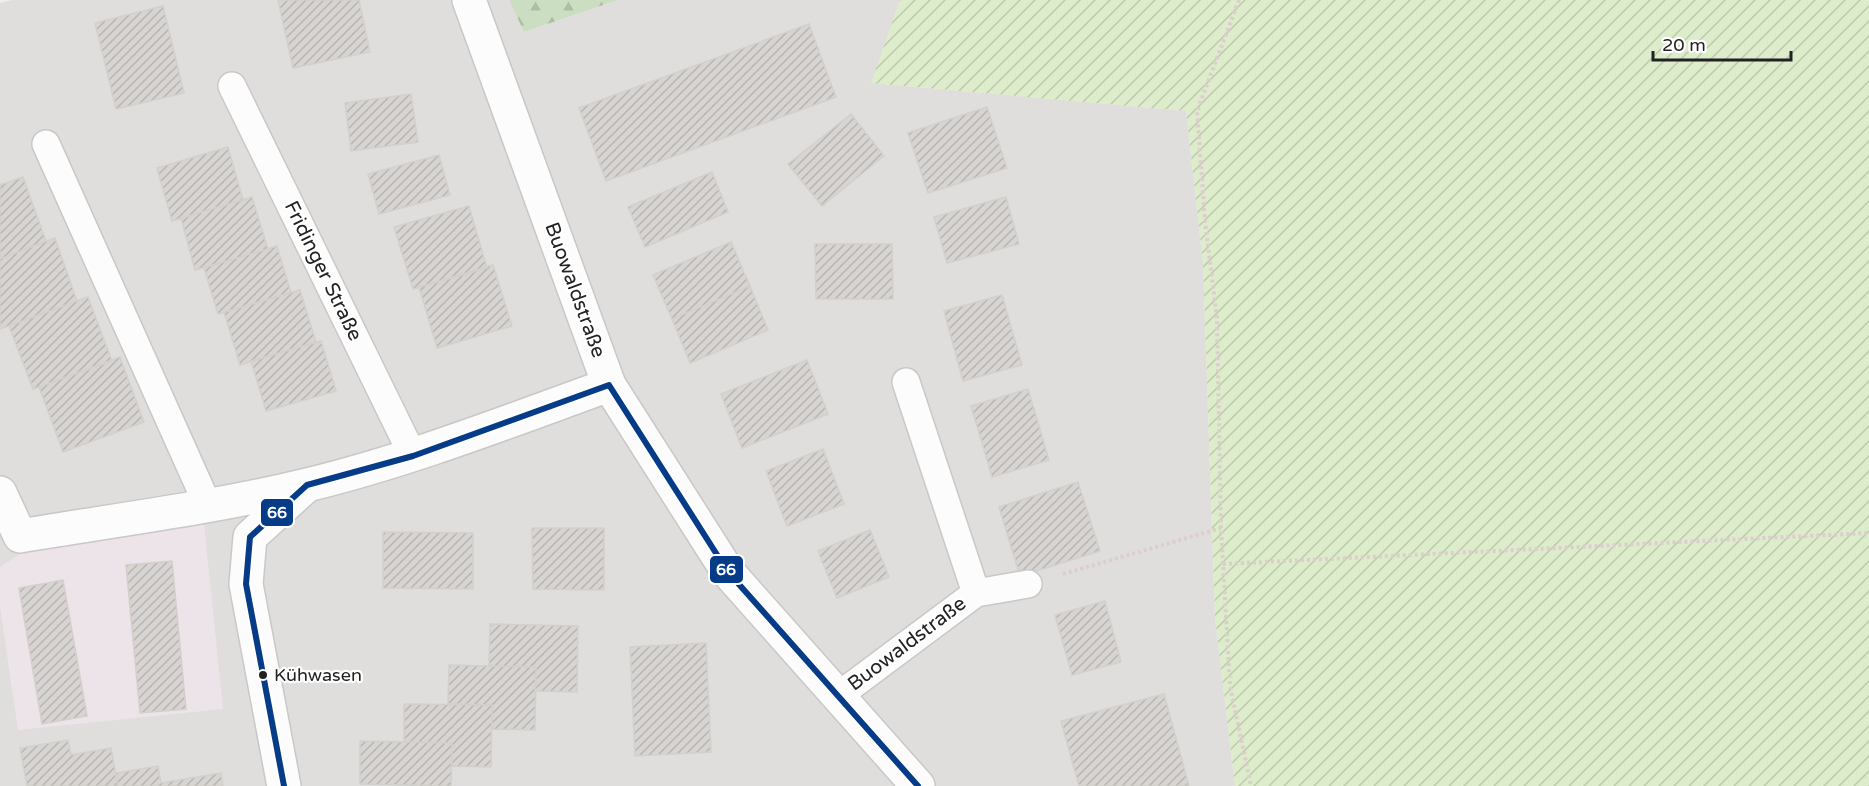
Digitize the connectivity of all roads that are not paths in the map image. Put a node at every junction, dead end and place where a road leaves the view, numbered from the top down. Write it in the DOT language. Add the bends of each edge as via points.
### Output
graph roads {
  1 [pos="469,0"];
  2 [pos="232,86"];
  3 [pos="46,144"];
  4 [pos="906,382"];
  5 [pos="609,385"];
  6 [pos="413,456"];
  7 [pos="307,485"];
  8 [pos="0,493"];
  9 [pos="208,506"];
  10 [pos="1029,584"];
  11 [pos="976,592"];
  12 [pos="838,696"];
  13 [pos="284,786"];
  14 [pos="918,786"];
  1 -- 5 [label="street, Buowaldstraße"];
  2 -- 6 [label="lane, Fridinger Straße"];
  3 -- 9 [label="lane"];
  4 -- 11 [label="lane, Buowaldstraße"];
  5 -- 6 [label="street"];
  5 -- 12 [label="street, Buowaldstraße" via="728,572"];
  6 -- 7 [label="street"];
  7 -- 9 [label="street"];
  7 -- 13 [label="street" via="250,537 246,584"];
  8 -- 9 [label="street" via="20,536"];
  10 -- 11 [label="lane, Buowaldstraße"];
  11 -- 12 [label="lane, Buowaldstraße"];
  12 -- 14 [label="street, Buowaldstraße"];
}
